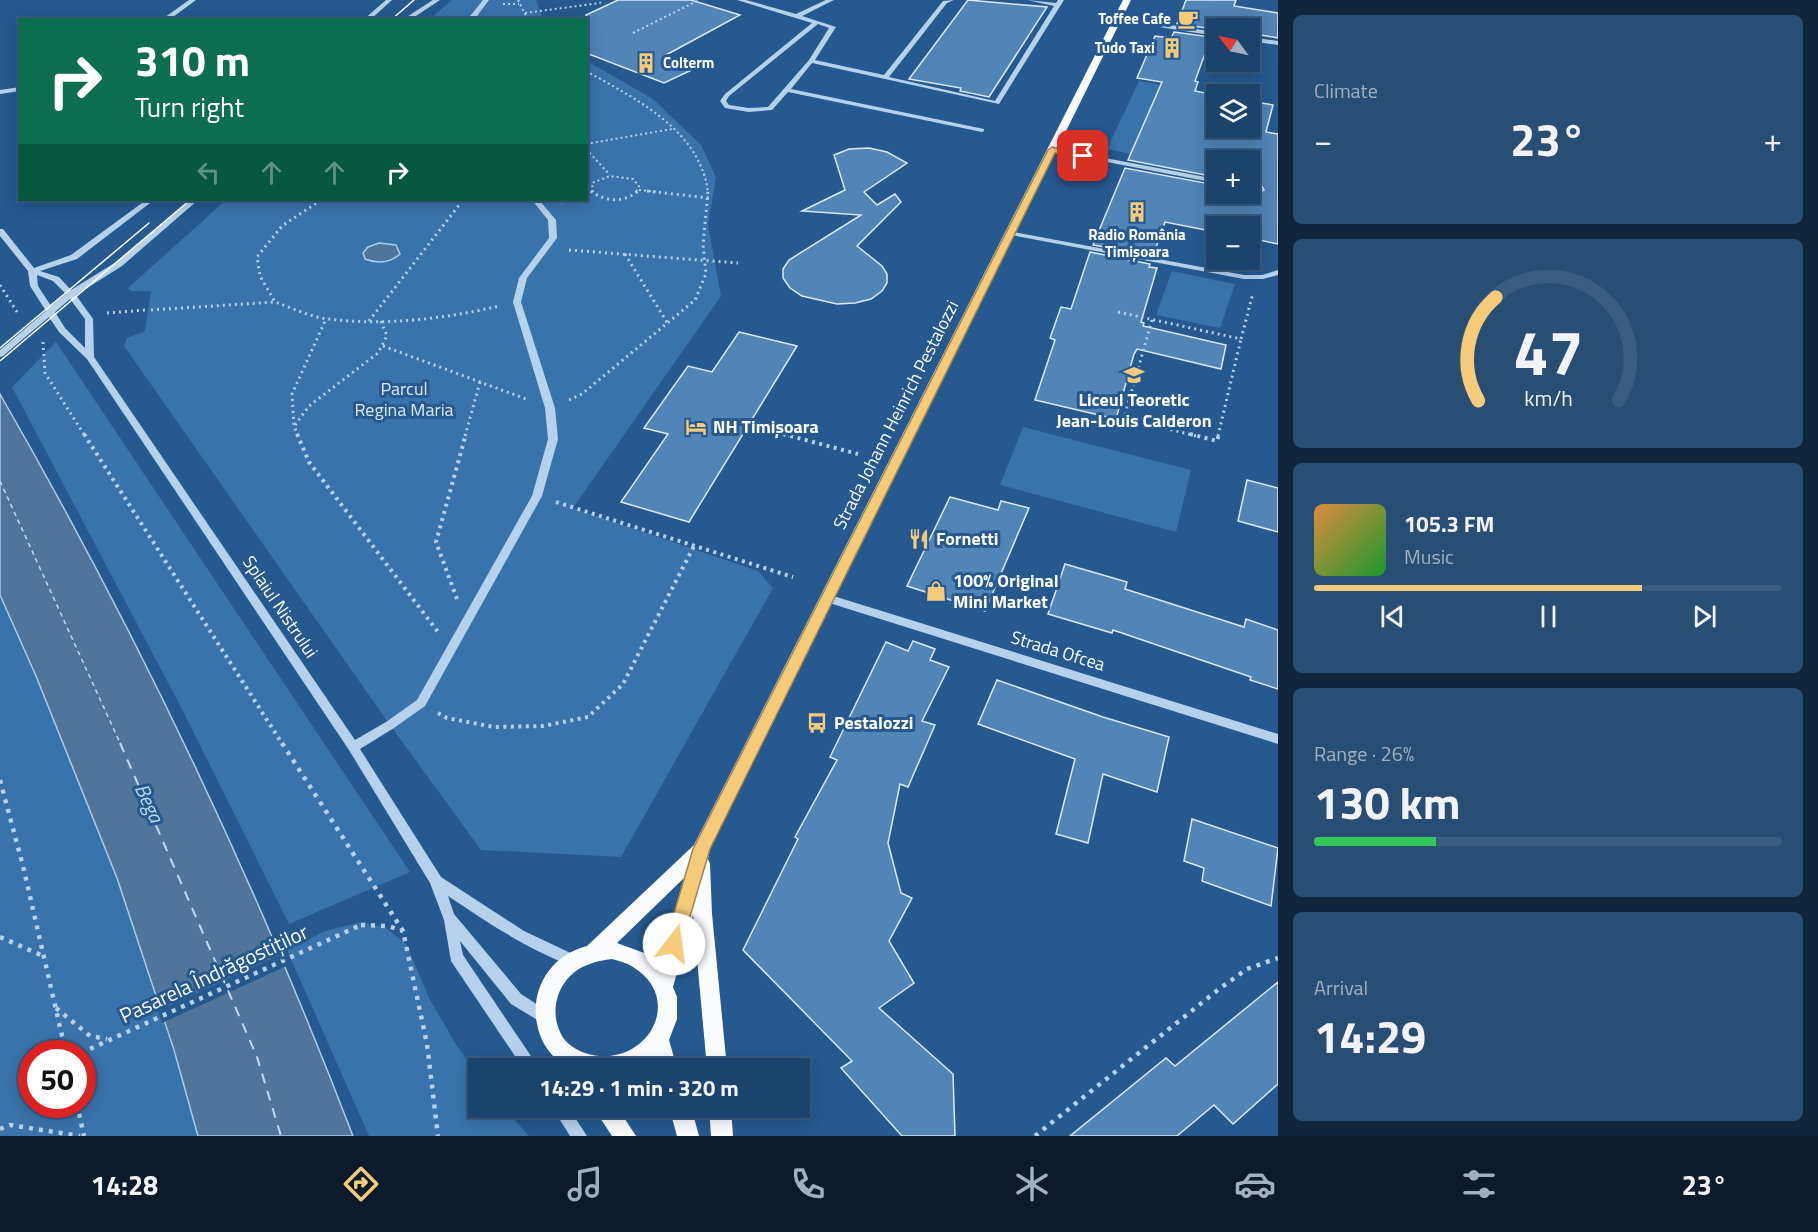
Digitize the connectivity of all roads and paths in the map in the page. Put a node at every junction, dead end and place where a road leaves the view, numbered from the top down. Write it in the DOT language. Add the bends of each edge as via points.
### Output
graph roads {
  1 [pos="193,0"];
  2 [pos="389,0"];
  3 [pos="437,0"];
  4 [pos="486,0"];
  5 [pos="518,0"];
  6 [pos="602,0"];
  7 [pos="699,0"];
  8 [pos="740,0"];
  9 [pos="831,0"];
  10 [pos="1030,0"];
  11 [pos="1127,0"];
  12 [pos="946,1"];
  13 [pos="1060,2"];
  14 [pos="525,13"];
  15 [pos="797,16"];
  16 [pos="167,18"];
  17 [pos="368,18"];
  18 [pos="408,18"];
  19 [pos="472,18"];
  20 [pos="527,18"];
  21 [pos="1117,19"];
  22 [pos="817,22"];
  23 [pos="1206,32"];
  24 [pos="633,33"];
  25 [pos="1260,41"];
  26 [pos="1278,44"];
  27 [pos="811,61"];
  28 [pos="588,72"];
  29 [pos="885,78"];
  30 [pos="18,89"];
  31 [pos="787,90"];
  32 [pos="0,92"];
  33 [pos="673,129"];
  34 [pos="982,130"];
  35 [pos="588,144"];
  36 [pos="1052,150"];
  37 [pos="588,151"];
  38 [pos="610,176"];
  39 [pos="1206,179"];
  40 [pos="639,190"];
  41 [pos="594,195"];
  42 [pos="588,196"];
  43 [pos="709,198"];
  44 [pos="149,201"];
  45 [pos="193,201"];
  46 [pos="320,201"];
  47 [pos="462,201"];
  48 [pos="536,201"];
  49 [pos="0,231"];
  50 [pos="1011,233"];
  51 [pos="544,248"];
  52 [pos="625,254"];
  53 [pos="701,260"];
  54 [pos="738,263"];
  55 [pos="32,271"];
  56 [pos="1278,272"];
  57 [pos="0,285"];
  58 [pos="1255,288"];
  59 [pos="71,294"];
  60 [pos="275,302"];
  61 [pos="517,303"];
  62 [pos="146,310"];
  63 [pos="151,310"];
  64 [pos="50,311"];
  65 [pos="1118,312"];
  66 [pos="103,313"];
  67 [pos="22,319"];
  68 [pos="326,319"];
  69 [pos="1152,320"];
  70 [pos="369,321"];
  71 [pos="381,321"];
  72 [pos="668,324"];
  73 [pos="41,339"];
  74 [pos="1241,339"];
  75 [pos="383,346"];
  76 [pos="0,354"];
  77 [pos="90,357"];
  78 [pos="480,382"];
  79 [pos="550,408"];
  80 [pos="748,425"];
  81 [pos="294,426"];
  82 [pos="858,454"];
  83 [pos="537,496"];
  84 [pos="694,546"];
  85 [pos="793,577"];
  86 [pos="826,598"];
  87 [pos="465,623"];
  88 [pos="451,649"];
  89 [pos="421,703"];
  90 [pos="1278,739"];
  91 [pos="353,747"];
  92 [pos="0,780"];
  93 [pos="701,849"];
  94 [pos="436,881"];
  95 [pos="449,917"];
  96 [pos="403,931"];
  97 [pos="0,937"];
  98 [pos="595,951"];
  99 [pos="44,956"];
  100 [pos="1278,958"];
  101 [pos="572,960"];
  102 [pos="664,984"];
  103 [pos="56,1008"];
  104 [pos="544,1017"];
  105 [pos="111,1039"];
  106 [pos="63,1040"];
  107 [pos="659,1040"];
  108 [pos="96,1046"];
  109 [pos="561,1050"];
  110 [pos="525,1058"];
  111 [pos="567,1058"];
  112 [pos="664,1058"];
  113 [pos="716,1058"];
  114 [pos="79,1118"];
  115 [pos="567,1118"];
  116 [pos="612,1118"];
  117 [pos="683,1118"];
  118 [pos="721,1118"];
  119 [pos="0,1129"];
  120 [pos="82,1136"];
  121 [pos="438,1136"];
  122 [pos="579,1136"];
  123 [pos="625,1136"];
  124 [pos="688,1136"];
  125 [pos="722,1136"];
  126 [pos="1035,1136"];
  1 -- 16 [label="street"];
  2 -- 17 [label="street"];
  3 -- 18 [label="street"];
  4 -- 19 [label="street"];
  5 -- 14 [label="path"];
  6 -- 14 [label="path"];
  7 -- 24 [label="path"];
  8 -- 15 [label="street"];
  9 -- 15 [label="street"];
  10 -- 13 [label="street"];
  11 -- 21 [label="main road, Strada Johann Heinrich Pestalozzi"];
  12 -- 29 [label="street"];
  13 -- 29 [label="street" via="997,104"];
  14 -- 20 [label="path"];
  15 -- 22 [label="street"];
  21 -- 23 [label="street"];
  21 -- 36 [label="main road, Strada Johann Heinrich Pestalozzi"];
  22 -- 27 [label="street" via="833,27"];
  22 -- 31 [label="street" via="743,80 723,101 727,107 770,109"];
  25 -- 26 [label="street"];
  27 -- 29 [label="street"];
  27 -- 31 [label="street"];
  28 -- 33 [label="path" via="649,106"];
  30 -- 32 [label="street"];
  31 -- 34 [label="street"];
  33 -- 35 [label="path"];
  33 -- 43 [label="path" via="708,174"];
  36 -- 39 [label="street"];
  36 -- 50 [label="main road, Strada Johann Heinrich Pestalozzi"];
  37 -- 38 [label="path"];
  38 -- 40 [label="path" via="633,179"];
  38 -- 41 [label="path" via="592,183"];
  40 -- 41 [label="path" via="623,199"];
  40 -- 43 [label="path"];
  41 -- 42 [label="path"];
  43 -- 53 [label="path"];
  44 -- 55 [label="street" via="74,257"];
  45 -- 59 [label="street" via="119,264"];
  46 -- 60 [label="path" via="282,226 257,257 260,276"];
  47 -- 70 [label="path"];
  48 -- 51 [label="street" via="552,220 553,238"];
  49 -- 55 [label="street, Splaiul Nistrului"];
  50 -- 56 [label="street" via="1244,277"];
  50 -- 86 [label="main road, Strada Johann Heinrich Pestalozzi"];
  51 -- 52 [label="path"];
  51 -- 61 [label="street" via="523,278"];
  52 -- 53 [label="path"];
  52 -- 72 [label="path"];
  53 -- 54 [label="path"];
  53 -- 72 [label="path" via="706,274 695,300"];
  55 -- 59 [label="street, Splaiul Nistrului" via="56,279"];
  55 -- 64 [label="street, Splaiul Nistrului" via="34,286"];
  57 -- 67 [label="path"];
  58 -- 74 [label="path"];
  59 -- 64 [label="street"];
  59 -- 77 [label="street, Splaiul Nistrului" via="89,319"];
  60 -- 63 [label="path"];
  60 -- 68 [label="path"];
  61 -- 71 [label="path" via="461,315"];
  61 -- 79 [label="street"];
  62 -- 66 [label="path"];
  64 -- 76 [label="street"];
  64 -- 77 [label="street, Splaiul Nistrului" via="62,330"];
  65 -- 69 [label="path"];
  68 -- 70 [label="path"];
  68 -- 81 [label="path" via="292,394"];
  69 -- 74 [label="path"];
  69 -- 74 [label="path" via="1124,418 1217,441"];
  70 -- 71 [label="path"];
  71 -- 75 [label="path" via="387,336"];
  72 -- 79 [label="path" via="582,394"];
  73 -- 96 [label="path" via="45,373"];
  75 -- 78 [label="path"];
  75 -- 81 [label="path" via="309,406"];
  77 -- 91 [label="street, Splaiul Nistrului"];
  78 -- 79 [label="path"];
  78 -- 87 [label="path" via="436,543"];
  79 -- 83 [label="street" via="553,439"];
  80 -- 82 [label="path"];
  81 -- 88 [label="path" via="309,462"];
  83 -- 84 [label="path"];
  83 -- 87 [label="street"];
  84 -- 85 [label="path"];
  84 -- 89 [label="path" via="623,684 588,717 543,726 494,727 447,718"];
  86 -- 90 [label="street, Strada Ofcea"];
  86 -- 93 [label="main road, Strada Johann Heinrich Pestalozzi"];
  87 -- 88 [label="street"];
  88 -- 89 [label="street"];
  89 -- 91 [label="street"];
  91 -- 94 [label="street, Splaiul Nistrului"];
  92 -- 99 [label="path"];
  93 -- 98 [label="main road, Strada Johann Heinrich Pestalozzi"];
  93 -- 102 [label="main road, Strada Johann Heinrich Pestalozzi"];
  93 -- 113 [label="main road" via="702,914"];
  94 -- 95 [label="street, Splaiul Nistrului"];
  94 -- 101 [label="street, Splaiul Nistrului" via="527,940"];
  95 -- 104 [label="street, Splaiul Nistrului" via="516,999"];
  95 -- 110 [label="street" via="456,957"];
  96 -- 105 [label="path, Pasarela Îndrăgostiților" via="361,925"];
  96 -- 121 [label="path" via="427,1044"];
  97 -- 99 [label="path"];
  98 -- 101 [label="main road"];
  98 -- 102 [label="main road" via="628,953 655,971"];
  99 -- 103 [label="path"];
  100 -- 126 [label="path" via="1247,969 1219,989"];
  101 -- 104 [label="main road" via="550,986"];
  102 -- 107 [label="main road" via="669,1012"];
  103 -- 105 [label="path" via="90,1036"];
  103 -- 106 [label="path"];
  104 -- 109 [label="main road"];
  105 -- 108 [label="path, Pasarela Îndrăgostiților"];
  107 -- 109 [label="main road" via="631,1062 612,1067 576,1061"];
  107 -- 112 [label="main road"];
  109 -- 111 [label="main road"];
  114 -- 120 [label="path"];
  115 -- 122 [label="street"];
  116 -- 123 [label="main road"];
  117 -- 124 [label="main road"];
  118 -- 125 [label="main road"];
  119 -- 120 [label="path" via="10,1125"];
}
